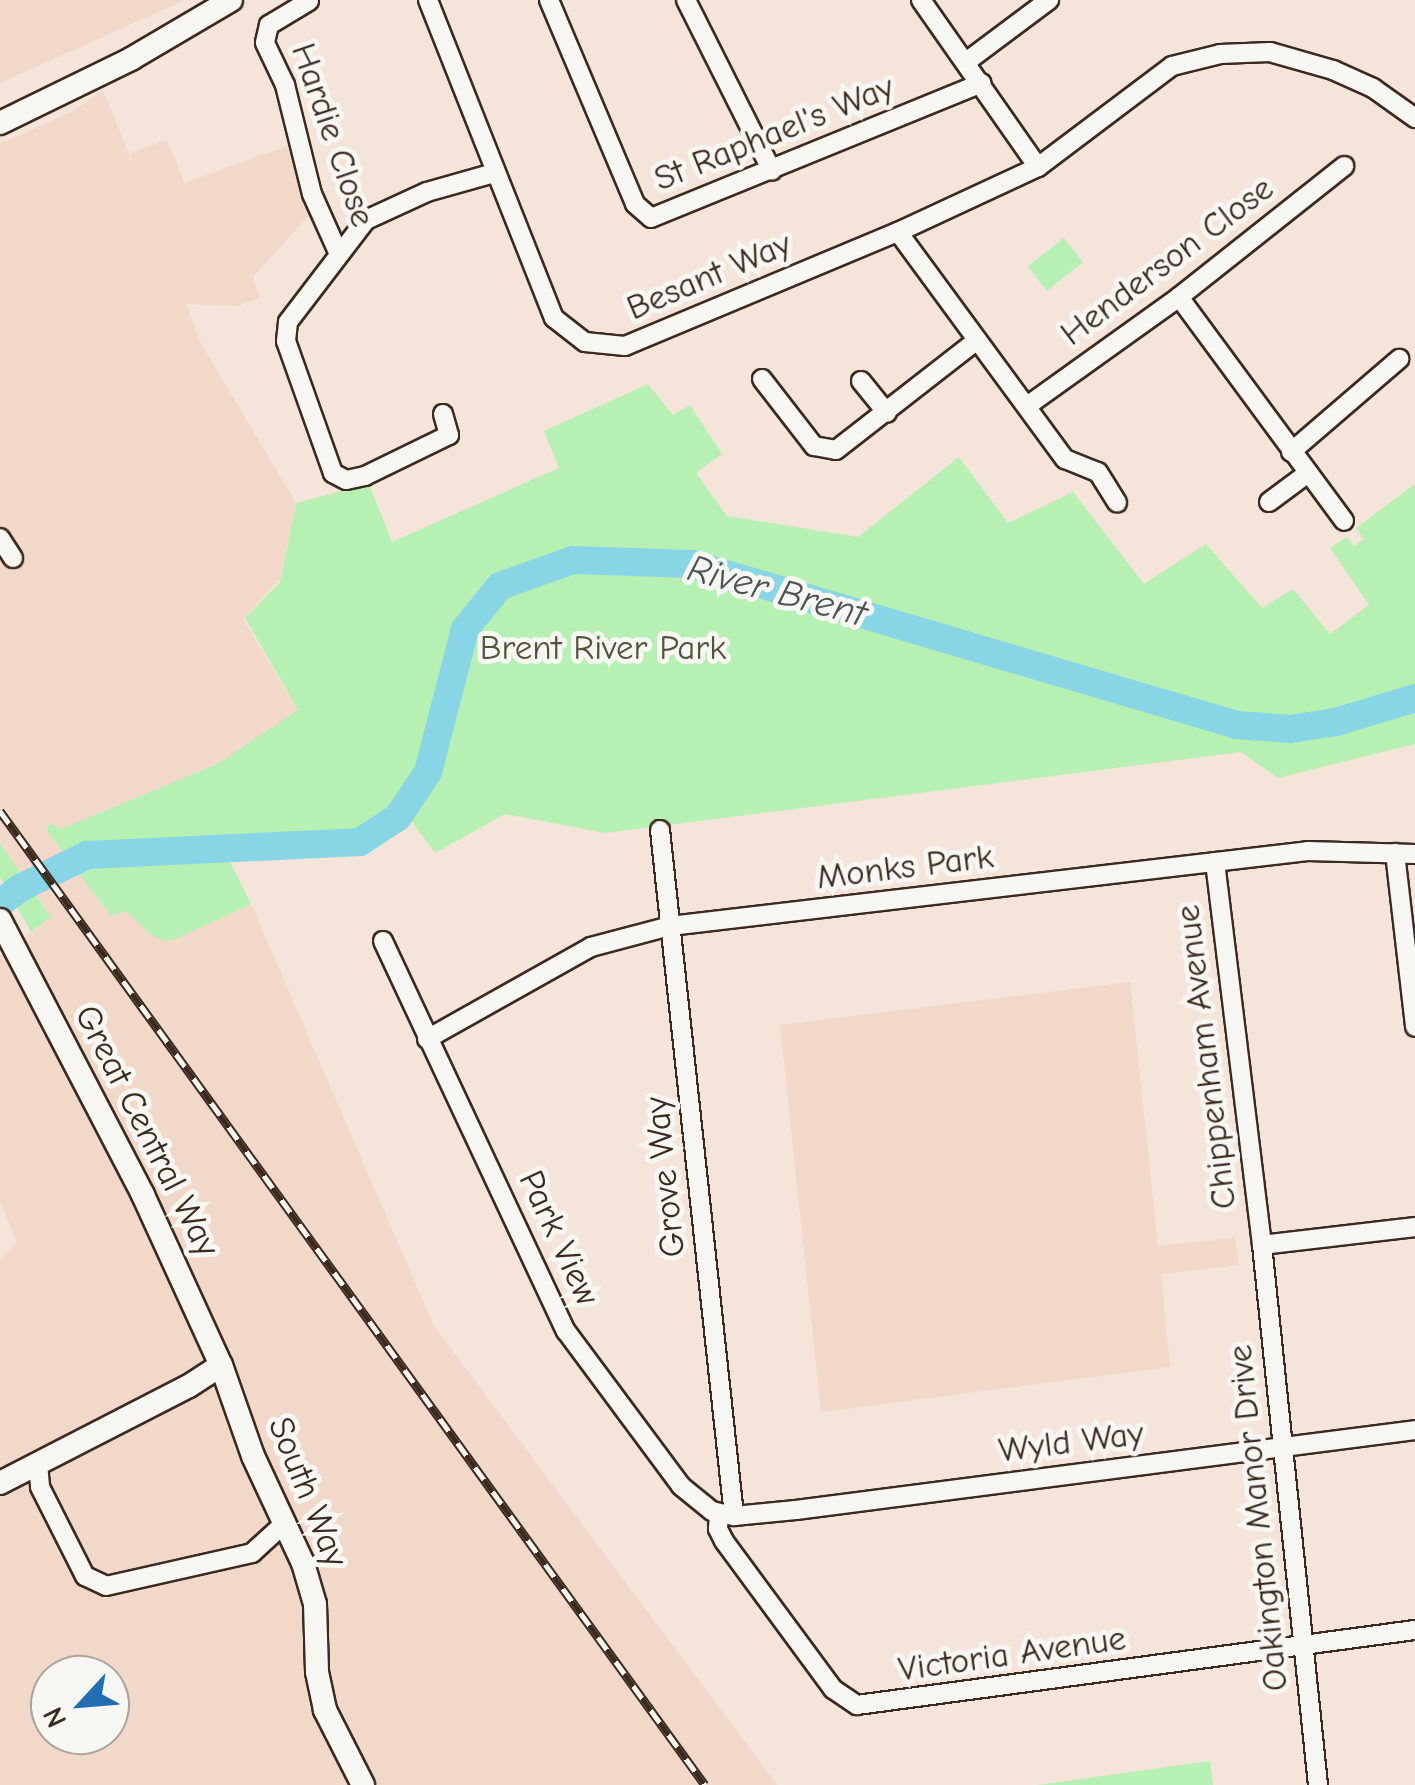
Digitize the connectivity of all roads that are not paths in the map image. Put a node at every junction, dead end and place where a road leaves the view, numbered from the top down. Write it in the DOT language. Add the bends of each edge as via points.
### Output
graph roads {
  1 [pos="231,0"];
  2 [pos="428,0"];
  3 [pos="549,0"];
  4 [pos="686,0"];
  5 [pos="921,0"];
  6 [pos="1049,0"];
  7 [pos="309,1"];
  8 [pos="966,62"];
  9 [pos="980,83"];
  10 [pos="1415,118"];
  11 [pos="0,123"];
  12 [pos="1038,166"];
  13 [pos="1344,166"];
  14 [pos="772,171"];
  15 [pos="494,172"];
  16 [pos="898,232"];
  17 [pos="338,252"];
  18 [pos="1179,297"];
  19 [pos="976,342"];
  20 [pos="1399,359"];
  21 [pos="762,379"];
  22 [pos="861,380"];
  23 [pos="1027,406"];
  24 [pos="886,413"];
  25 [pos="443,414"];
  26 [pos="1291,452"];
  27 [pos="1308,473"];
  28 [pos="1269,502"];
  29 [pos="1117,503"];
  30 [pos="1344,521"];
  31 [pos="0,538"];
  32 [pos="13,558"];
  33 [pos="660,830"];
  34 [pos="1395,853"];
  35 [pos="1415,854"];
  36 [pos="1215,862"];
  37 [pos="0,920"];
  38 [pos="670,926"];
  39 [pos="383,942"];
  40 [pos="1415,1027"];
  41 [pos="427,1039"];
  42 [pos="1415,1227"];
  43 [pos="1262,1245"];
  44 [pos="223,1370"];
  45 [pos="1415,1430"];
  46 [pos="1282,1448"];
  47 [pos="38,1463"];
  48 [pos="0,1482"];
  49 [pos="726,1515"];
  50 [pos="285,1522"];
  51 [pos="1415,1630"];
  52 [pos="1303,1646"];
  53 [pos="363,1785"];
  54 [pos="1318,1785"];
  1 -- 11 [label="main road" via="131,60"];
  2 -- 15 [label="street, Besant Way"];
  3 -- 14 [label="street, St Raphael's Way" via="640,213 661,216"];
  4 -- 14 [label="street"];
  5 -- 8 [label="street"];
  6 -- 8 [label="street"];
  7 -- 17 [label="street, Hardie Close" via="269,25 265,43 285,85 312,194"];
  8 -- 9 [label="street"];
  9 -- 12 [label="street"];
  9 -- 14 [label="street, St Raphael's Way"];
  10 -- 12 [label="street, Besant Way" via="1333,70 1270,52 1220,54 1172,66"];
  12 -- 16 [label="street, Besant Way"];
  13 -- 18 [label="street, Henderson Close"];
  15 -- 16 [label="street, Besant Way" via="554,318 585,342 625,346"];
  15 -- 17 [label="street" via="366,220"];
  16 -- 19 [label="street"];
  17 -- 25 [label="street" via="288,322 286,341 333,474 346,480 365,476 451,433"];
  18 -- 23 [label="street, Henderson Close"];
  18 -- 26 [label="street"];
  19 -- 23 [label="street"];
  19 -- 24 [label="street"];
  20 -- 26 [label="street"];
  21 -- 24 [label="street" via="814,446 836,450"];
  22 -- 24 [label="street"];
  23 -- 29 [label="street" via="1065,459 1098,472"];
  26 -- 27 [label="street"];
  27 -- 28 [label="street"];
  27 -- 30 [label="street"];
  31 -- 32 [label="street"];
  33 -- 38 [label="street, Grove Way"];
  34 -- 35 [label="street, Monks Park"];
  34 -- 36 [label="street, Monks Park" via="1308,851"];
  34 -- 40 [label="street"];
  36 -- 38 [label="street, Monks Park"];
  36 -- 43 [label="street, Chippenham Avenue"];
  37 -- 44 [label="main road, Great Central Way" via="143,1194"];
  38 -- 41 [label="street, Monks Park" via="592,947"];
  38 -- 49 [label="street, Grove Way"];
  39 -- 41 [label="street, Park View"];
  41 -- 49 [label="street, Park View" via="566,1331 689,1494"];
  42 -- 43 [label="street"];
  43 -- 46 [label="street, Oakington Manor Drive"];
  44 -- 47 [label="main road"];
  44 -- 50 [label="main road, South Way"];
  45 -- 46 [label="street, Wyld Way"];
  46 -- 49 [label="street, Wyld Way"];
  46 -- 52 [label="street, Oakington Manor Drive"];
  47 -- 48 [label="main road"];
  47 -- 50 [label="street" via="40,1487 85,1576 106,1586 252,1553"];
  49 -- 52 [label="street, Victoria Avenue" via="718,1532 833,1690 857,1705"];
  50 -- 53 [label="main road, South Way" via="316,1604 325,1710"];
  51 -- 52 [label="street, Victoria Avenue"];
  52 -- 54 [label="street, Oakington Manor Drive"];
}
